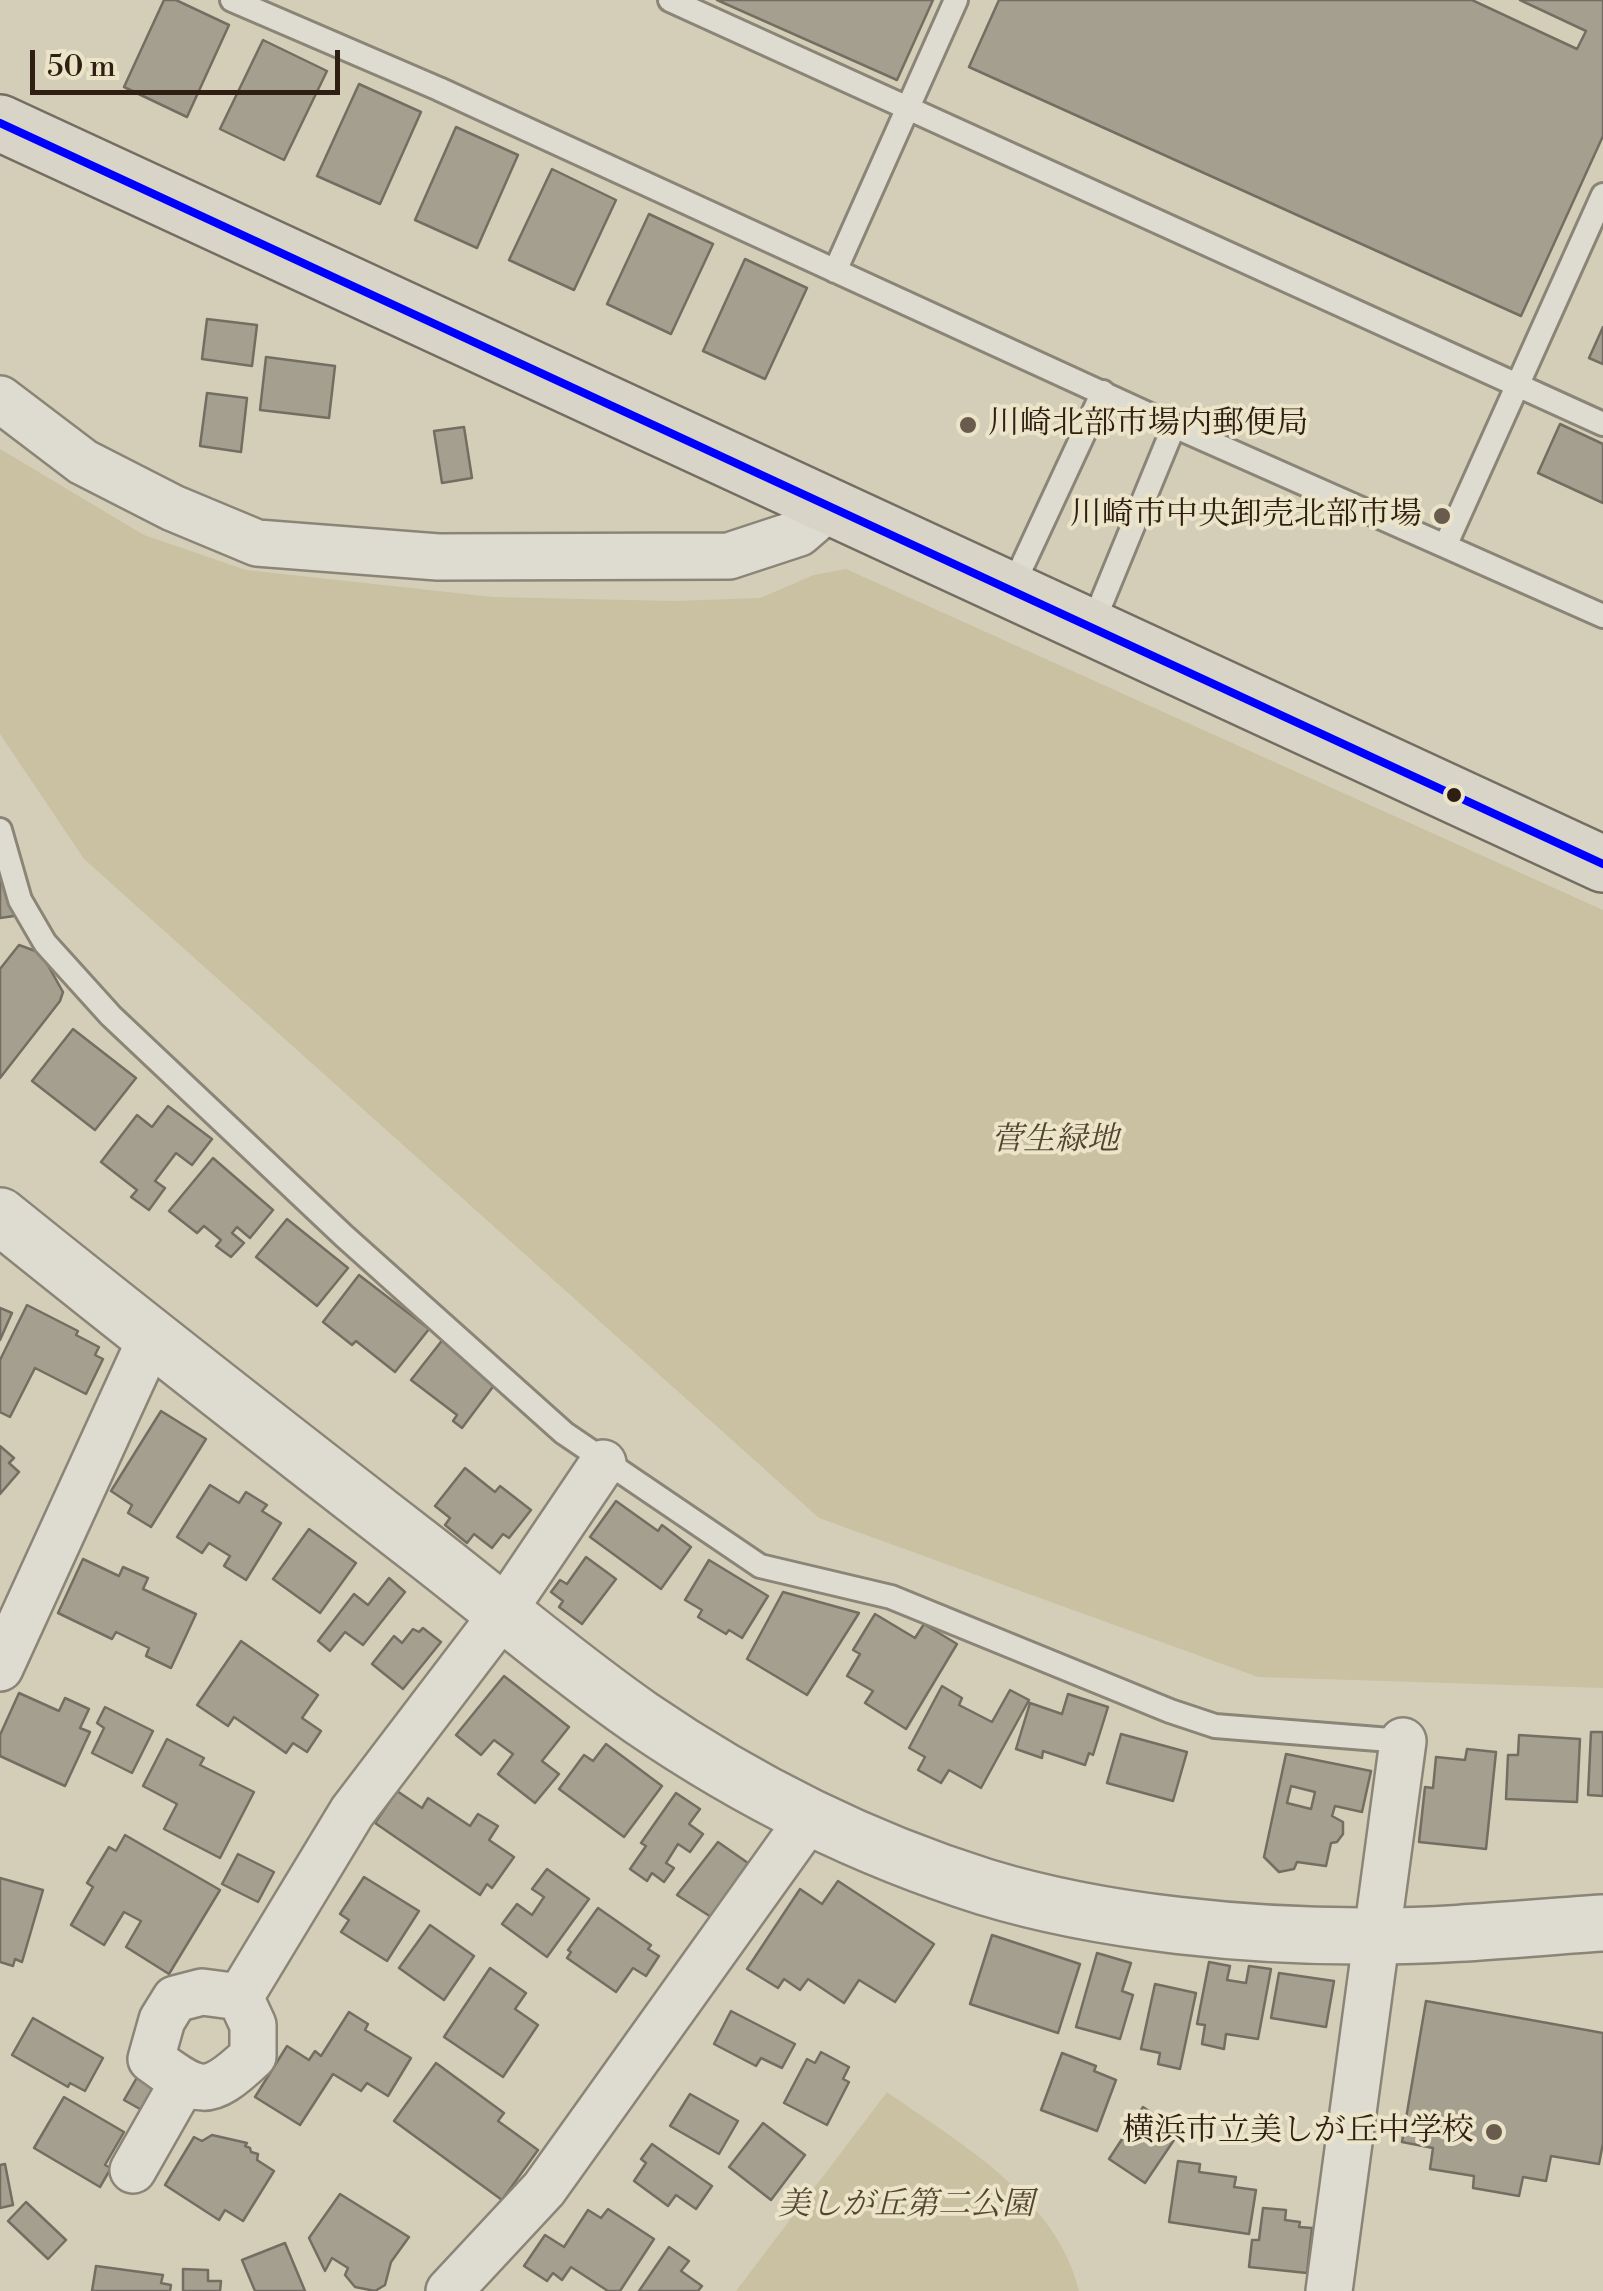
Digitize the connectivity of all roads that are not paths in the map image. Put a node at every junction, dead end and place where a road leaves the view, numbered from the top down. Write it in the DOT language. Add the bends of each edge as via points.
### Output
graph roads {
  1 [pos="232,0"];
  2 [pos="670,0"];
  3 [pos="956,0"];
  4 [pos="907,110"];
  5 [pos="0,123"];
  6 [pos="1603,195"];
  7 [pos="835,270"];
  8 [pos="1518,386"];
  9 [pos="1103,392"];
  10 [pos="0,399"];
  11 [pos="1603,424"];
  12 [pos="1174,426"];
  13 [pos="828,508"];
  14 [pos="1446,544"];
  15 [pos="1010,592"];
  16 [pos="1603,616"];
  17 [pos="1091,628"];
  18 [pos="0,830"];
  19 [pos="1603,864"];
  20 [pos="0,1216"];
  21 [pos="151,1338"];
  22 [pos="604,1462"];
  23 [pos="503,1611"];
  24 [pos="0,1668"];
  25 [pos="1403,1741"];
  26 [pos="810,1817"];
  27 [pos="1603,1923"];
  28 [pos="1376,1936"];
  29 [pos="240,1997"];
  30 [pos="183,2082"];
  31 [pos="133,2170"];
  32 [pos="449,2291"];
  33 [pos="1330,2291"];
  1 -- 7 [label="lane"];
  2 -- 4 [label="lane"];
  3 -- 4 [label="lane"];
  4 -- 7 [label="lane"];
  4 -- 8 [label="lane"];
  5 -- 13 [label="main road"];
  6 -- 8 [label="lane"];
  7 -- 9 [label="lane"];
  8 -- 11 [label="lane"];
  8 -- 14 [label="lane"];
  9 -- 12 [label="lane"];
  9 -- 15 [label="lane"];
  10 -- 13 [label="street" via="83,462 257,544 438,558 729,556 799,533"];
  12 -- 14 [label="lane"];
  12 -- 17 [label="lane"];
  13 -- 15 [label="main road"];
  14 -- 16 [label="lane"];
  15 -- 17 [label="main road"];
  17 -- 19 [label="main road"];
  18 -- 22 [label="lane" via="20,900 45,943 112,1016 344,1236"];
  20 -- 21 [label="street"];
  21 -- 23 [label="street"];
  21 -- 24 [label="street"];
  22 -- 23 [label="street"];
  22 -- 25 [label="lane" via="760,1566 891,1596 1170,1711 1215,1726"];
  23 -- 26 [label="street" via="641,1718"];
  23 -- 29 [label="street" via="352,1812"];
  25 -- 28 [label="street"];
  26 -- 28 [label="street" via="925,1866 1058,1904 1166,1923"];
  26 -- 32 [label="street" via="544,2189"];
  27 -- 28 [label="street"];
  28 -- 33 [label="street"];
  29 -- 30 [label="street" via="253,2025 252,2056 226,2081 199,2089"];
  29 -- 30 [label="street" via="202,1992 175,1999 151,2058"];
  30 -- 31 [label="street"];
}
